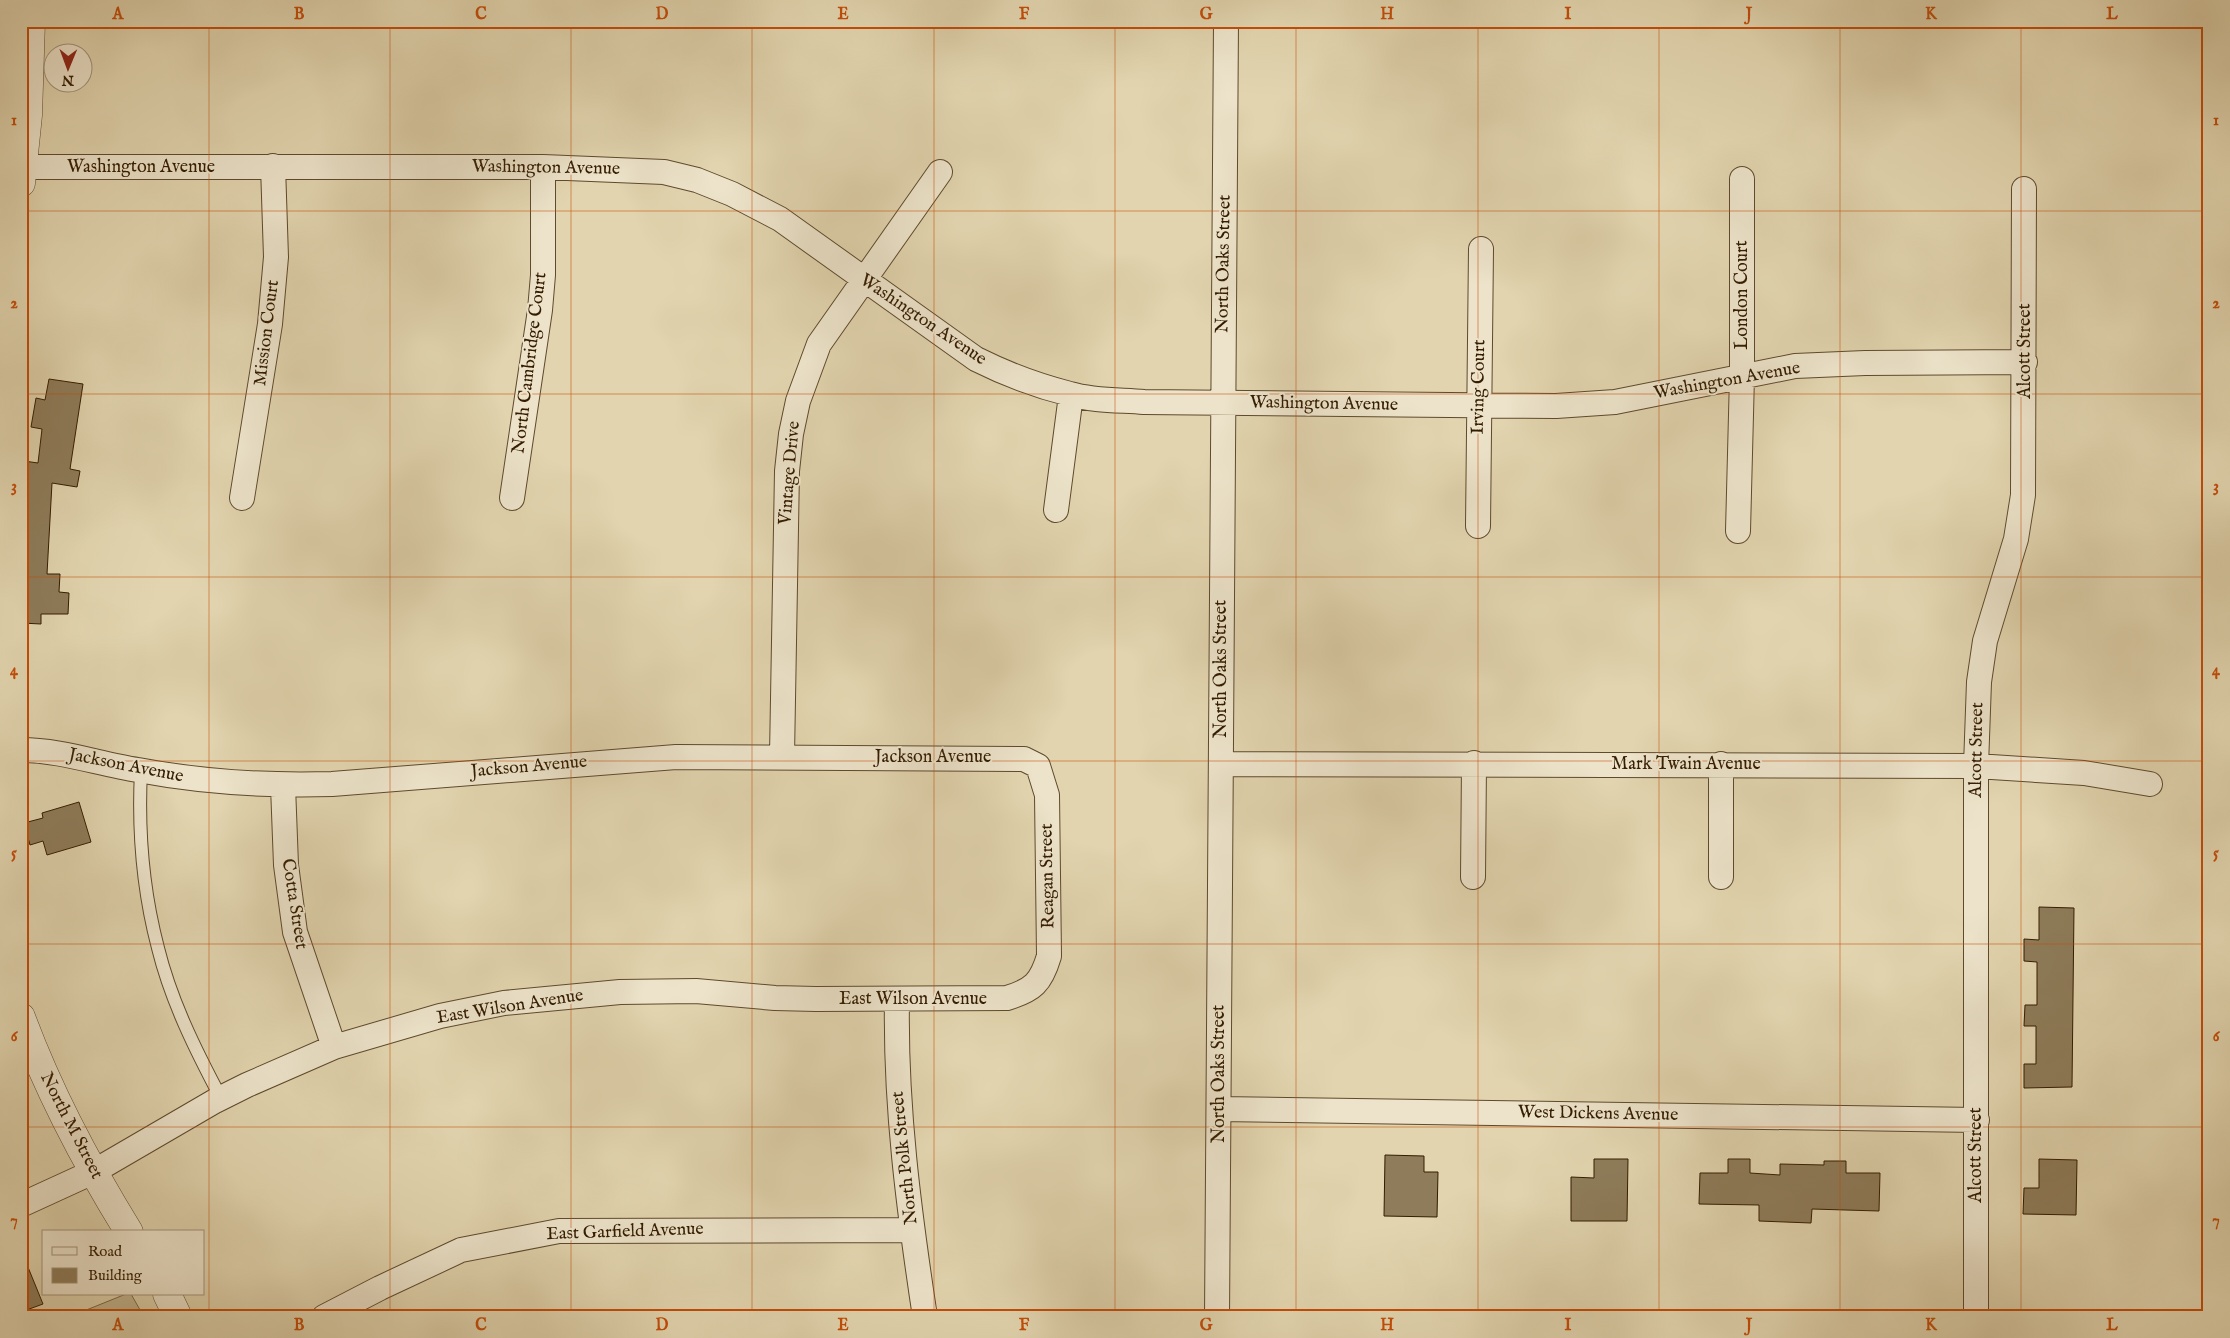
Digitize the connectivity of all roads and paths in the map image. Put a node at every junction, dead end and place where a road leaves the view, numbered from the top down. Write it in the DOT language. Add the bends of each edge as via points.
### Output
graph roads {
  1 [pos="31,21"];
  2 [pos="1226,21"];
  3 [pos="273,166"];
  4 [pos="543,167"];
  5 [pos="940,172"];
  6 [pos="22,173"];
  7 [pos="1742,179"];
  8 [pos="2024,189"];
  9 [pos="1481,249"];
  10 [pos="863,280"];
  11 [pos="2025,362"];
  12 [pos="1742,376"];
  13 [pos="1072,395"];
  14 [pos="1222,402"];
  15 [pos="1478,406"];
  16 [pos="242,498"];
  17 [pos="512,498"];
  18 [pos="1056,510"];
  19 [pos="1478,526"];
  20 [pos="1738,531"];
  21 [pos="21,750"];
  22 [pos="782,756"];
  23 [pos="1474,763"];
  24 [pos="1220,764"];
  25 [pos="1720,764"];
  26 [pos="1038,766"];
  27 [pos="1976,766"];
  28 [pos="142,771"];
  29 [pos="2150,784"];
  30 [pos="283,786"];
  31 [pos="1473,877"];
  32 [pos="1721,878"];
  33 [pos="1036,984"];
  34 [pos="897,998"];
  35 [pos="21,1018"];
  36 [pos="334,1046"];
  37 [pos="221,1098"];
  38 [pos="1219,1109"];
  39 [pos="1977,1120"];
  40 [pos="93,1172"];
  41 [pos="21,1205"];
  42 [pos="128,1230"];
  43 [pos="912,1230"];
  44 [pos="168,1296"];
  45 [pos="178,1317"];
  46 [pos="324,1317"];
  47 [pos="925,1317"];
  48 [pos="1217,1317"];
  49 [pos="1976,1317"];
  1 -- 6 [label="street" via="30,91"];
  2 -- 14 [label="street, North Oaks Street"];
  3 -- 4 [label="street, Washington Avenue"];
  3 -- 6 [label="street, Washington Avenue"];
  3 -- 16 [label="street, Mission Court" via="276,257 270,324"];
  4 -- 10 [label="street, Washington Avenue" via="664,172 697,180 780,219"];
  4 -- 17 [label="street, North Cambridge Court" via="540,310"];
  5 -- 10 [label="street, Vintage Drive"];
  7 -- 12 [label="street, London Court"];
  8 -- 11 [label="street, Alcott Street"];
  9 -- 15 [label="street, Irving Court"];
  10 -- 13 [label="street, Washington Avenue" via="976,359 1005,373"];
  10 -- 22 [label="street, Vintage Drive" via="819,344 798,401 791,434 785,508"];
  11 -- 12 [label="street, Washington Avenue" via="1815,365"];
  11 -- 27 [label="street, Alcott Street" via="2023,495 2016,539 1985,641 1979,682"];
  12 -- 15 [label="street, Washington Avenue" via="1615,402"];
  12 -- 20 [label="street, London Court"];
  13 -- 14 [label="street, Washington Avenue" via="1144,402"];
  13 -- 18 [label="street"];
  14 -- 15 [label="street, Washington Avenue"];
  14 -- 24 [label="street, North Oaks Street"];
  15 -- 19 [label="street, Irving Court"];
  21 -- 28 [label="street, Jackson Avenue" via="74,756"];
  22 -- 26 [label="street, Jackson Avenue" via="1007,758 1024,759"];
  22 -- 30 [label="street, Jackson Avenue" via="667,757"];
  23 -- 24 [label="street, Mark Twain Avenue"];
  23 -- 25 [label="street, Mark Twain Avenue"];
  23 -- 31 [label="street"];
  24 -- 38 [label="street, North Oaks Street"];
  25 -- 27 [label="street, Mark Twain Avenue"];
  25 -- 32 [label="street"];
  26 -- 33 [label="street, Reagan Street" via="1047,795 1049,956"];
  27 -- 29 [label="street, Mark Twain Avenue" via="2084,773"];
  27 -- 39 [label="street, Alcott Street"];
  28 -- 30 [label="street, Jackson Avenue" via="214,782"];
  28 -- 37 [label="lane" via="139,810 146,884 157,948 196,1050"];
  30 -- 36 [label="street, Cotta Street" via="286,865 295,932"];
  33 -- 34 [label="street, East Wilson Avenue" via="1024,993 1007,998"];
  34 -- 36 [label="street, East Wilson Avenue" via="776,998 696,991 562,996 440,1016"];
  34 -- 43 [label="street, North Polk Street" via="897,1081"];
  35 -- 40 [label="street, North M Street" via="61,1111"];
  36 -- 37 [label="street, East Wilson Avenue"];
  37 -- 40 [label="street, East Wilson Avenue"];
  38 -- 39 [label="street, West Dickens Avenue"];
  38 -- 48 [label="street, North Oaks Street"];
  39 -- 49 [label="street, Alcott Street"];
  40 -- 41 [label="street, East Wilson Avenue"];
  40 -- 42 [label="street, North M Street"];
  43 -- 46 [label="street, East Garfield Avenue" via="559,1231 461,1250"];
  43 -- 47 [label="street, North Polk Street"];
  44 -- 45 [label="street"];
}
